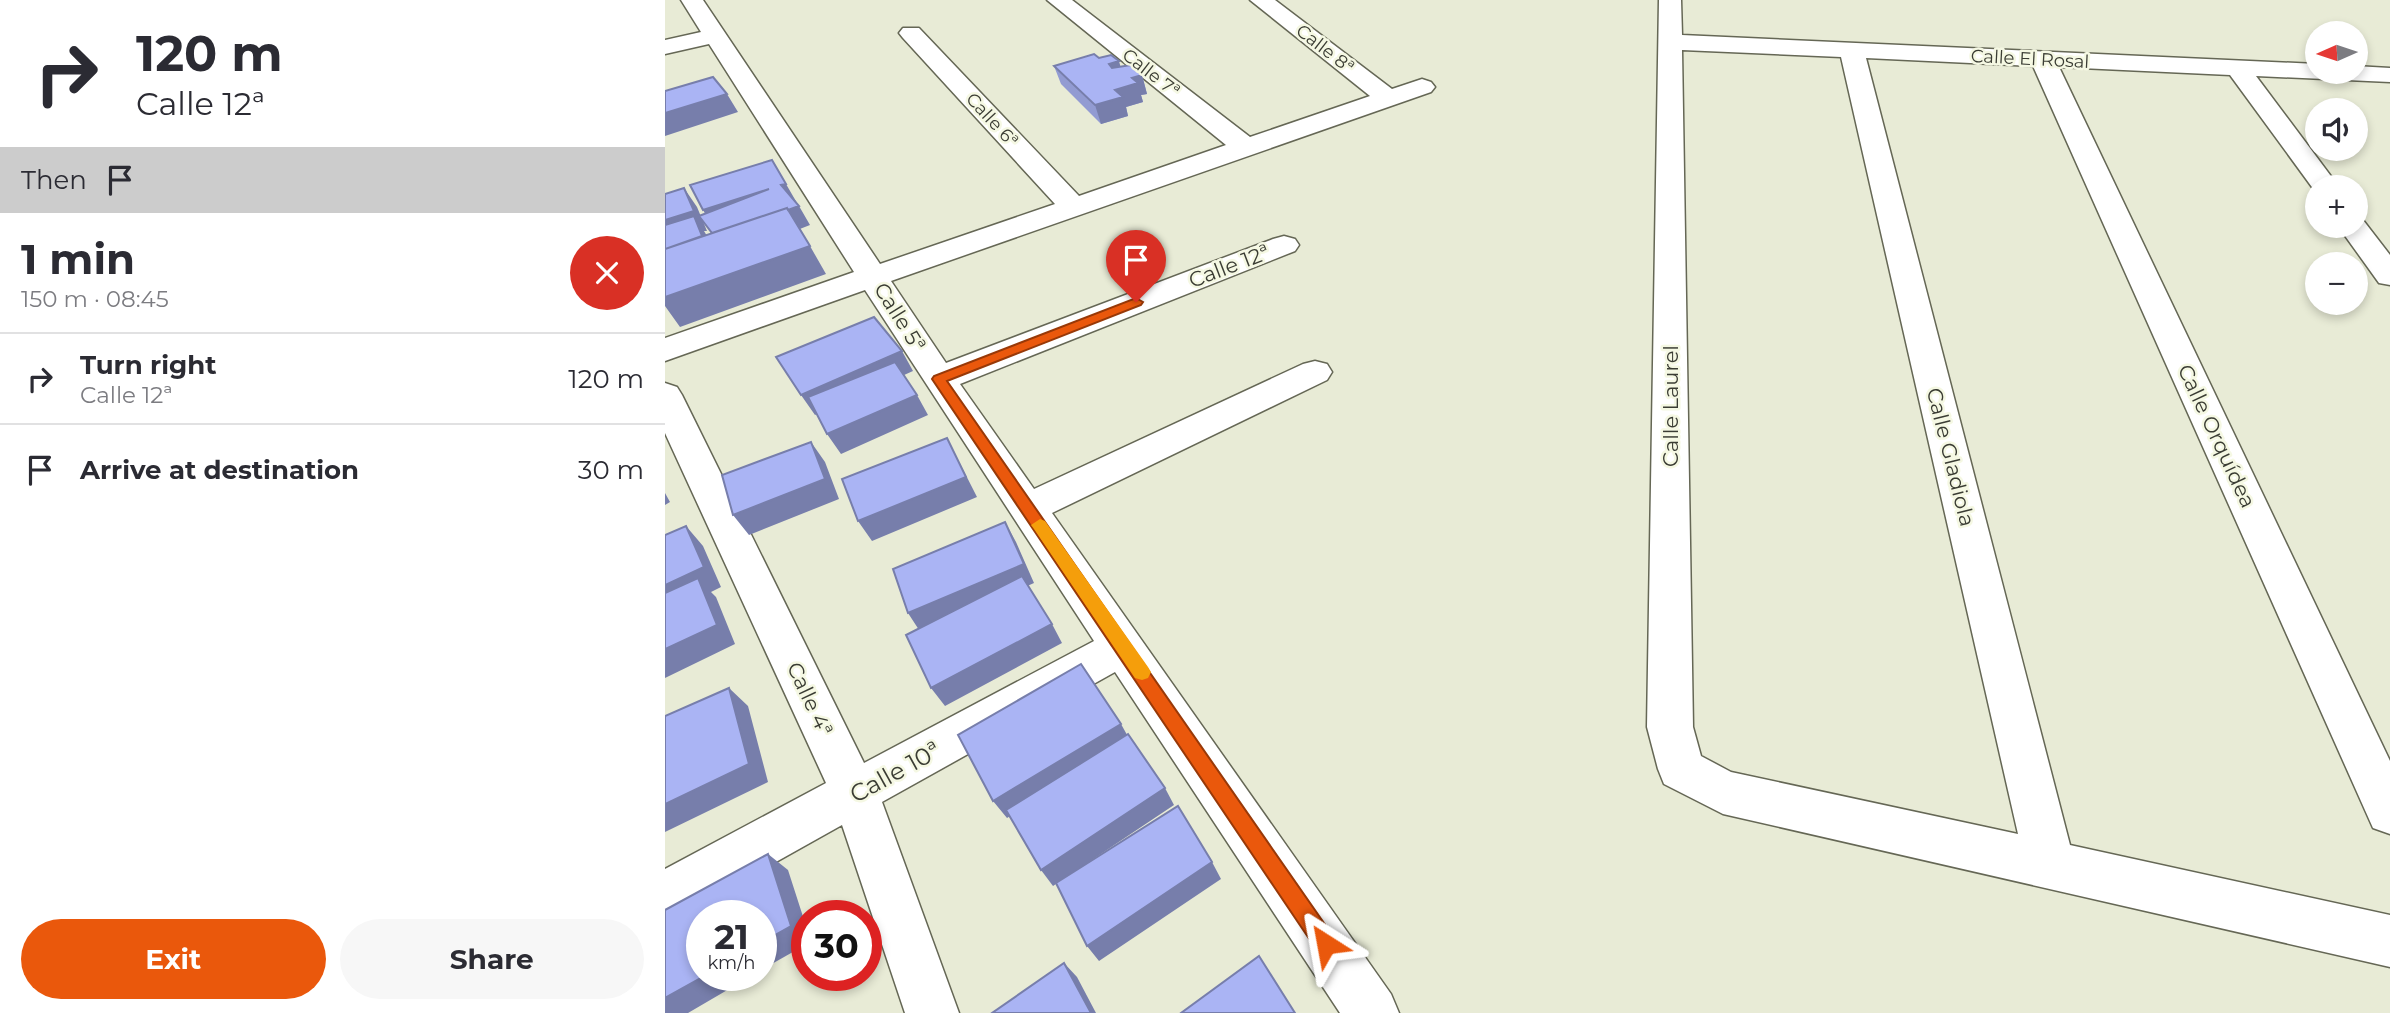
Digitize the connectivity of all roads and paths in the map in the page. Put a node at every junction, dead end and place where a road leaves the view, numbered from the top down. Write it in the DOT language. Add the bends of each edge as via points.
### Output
graph roads {
  1 [pos="1058,0"];
  2 [pos="1261,0"];
  3 [pos="1670,0"];
  4 [pos="696,1"];
  5 [pos="911,33"];
  6 [pos="714,36"];
  7 [pos="1669,42"];
  8 [pos="665,47"];
  9 [pos="1852,51"];
  10 [pos="2043,60"];
  11 [pos="2237,68"];
  12 [pos="2390,75"];
  13 [pos="1422,87"];
  14 [pos="1388,98"];
  15 [pos="1245,147"];
  16 [pos="2316,175"];
  17 [pos="1073,206"];
  18 [pos="2362,238"];
  19 [pos="1284,245"];
  20 [pos="873,275"];
  21 [pos="2390,276"];
  22 [pos="665,350"];
  23 [pos="1315,372"];
  24 [pos="939,379"];
  25 [pos="665,395"];
  26 [pos="1028,508"];
  27 [pos="1124,646"];
  28 [pos="855,794"];
  29 [pos="2390,812"];
  30 [pos="2050,864"];
  31 [pos="665,896"];
  32 [pos="2390,941"];
  33 [pos="932,1013"];
  34 [pos="1372,1013"];
  1 -- 15 [label="street, Calle 7ª"];
  2 -- 14 [label="street, Calle 8ª"];
  3 -- 7 [label="street, Calle Laurel"];
  4 -- 6 [label="street, Calle 5ª"];
  5 -- 17 [label="street, Calle 6ª"];
  6 -- 8 [label="street"];
  6 -- 20 [label="street, Calle 5ª"];
  7 -- 9 [label="street, Calle El Rosal"];
  7 -- 30 [label="street, Calle Laurel" via="1670,727 1681,769 1723,792"];
  9 -- 10 [label="street, Calle El Rosal"];
  9 -- 30 [label="street, Calle Gladiola"];
  10 -- 11 [label="street, Calle El Rosal"];
  10 -- 29 [label="street, Calle Orquídea"];
  11 -- 12 [label="street, Calle El Rosal"];
  11 -- 16 [label="street"];
  13 -- 14 [label="street"];
  14 -- 15 [label="street"];
  15 -- 17 [label="street"];
  17 -- 20 [label="street"];
  18 -- 21 [label="street"];
  19 -- 24 [label="street, Calle 12ª"];
  20 -- 22 [label="street"];
  20 -- 24 [label="street, Calle 5ª"];
  23 -- 26 [label="street"];
  24 -- 26 [label="street, Calle 5ª"];
  25 -- 28 [label="street, Calle 4ª"];
  26 -- 27 [label="street, Calle 5ª"];
  27 -- 28 [label="street, Calle 10ª"];
  27 -- 34 [label="street, Calle 5ª"];
  28 -- 31 [label="street, Calle 10ª"];
  28 -- 33 [label="street, Calle 4ª"];
  30 -- 32 [label="street"];
}
